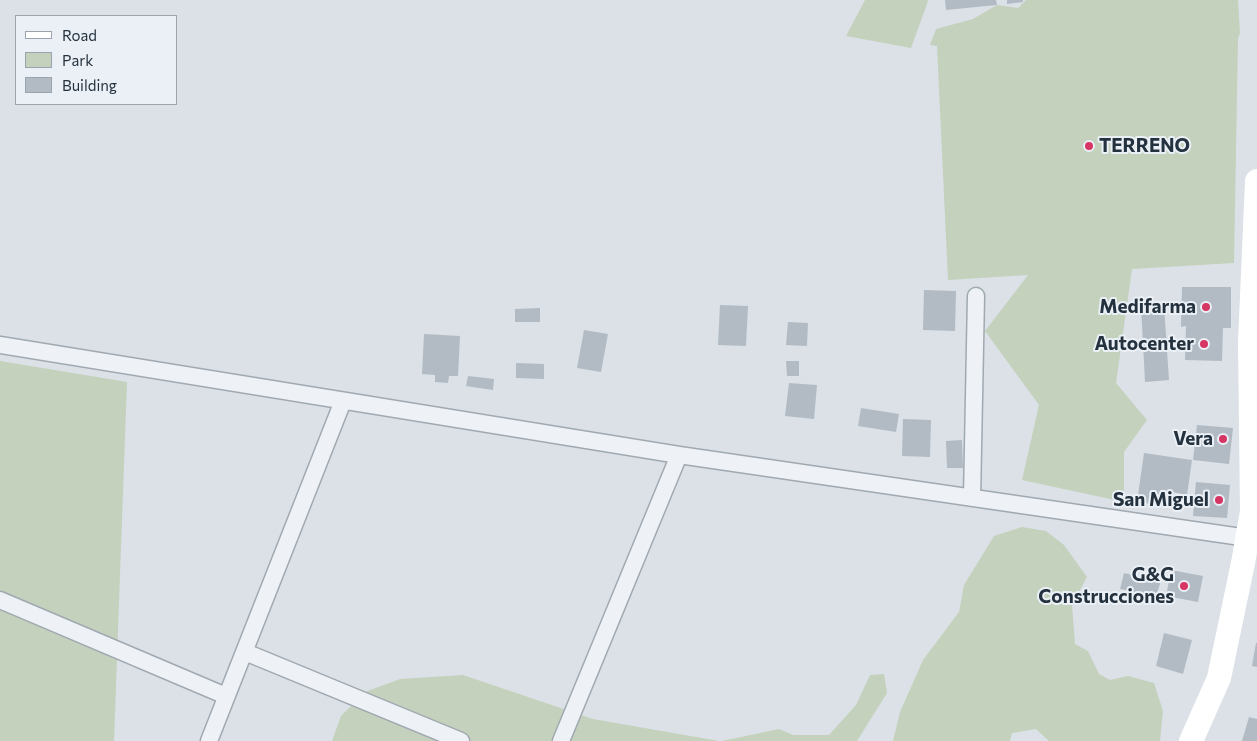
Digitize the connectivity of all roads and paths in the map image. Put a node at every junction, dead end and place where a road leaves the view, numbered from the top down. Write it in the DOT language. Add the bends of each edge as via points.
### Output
graph roads {
  1 [pos="1257,181"];
  2 [pos="976,296"];
  3 [pos="0,345"];
  4 [pos="1254,345"];
  5 [pos="342,401"];
  6 [pos="678,455"];
  7 [pos="972,498"];
  8 [pos="1254,505"];
  9 [pos="1248,538"];
  10 [pos="1250,564"];
  11 [pos="0,600"];
  12 [pos="245,652"];
  13 [pos="226,696"];
  14 [pos="209,741"];
  15 [pos="460,741"];
  16 [pos="561,741"];
  17 [pos="1191,741"];
  1 -- 4 [label="main road"];
  2 -- 7 [label="street"];
  3 -- 5 [label="street"];
  4 -- 8 [label="main road"];
  5 -- 6 [label="street"];
  5 -- 12 [label="street"];
  6 -- 7 [label="street"];
  6 -- 16 [label="street"];
  7 -- 9 [label="street"];
  8 -- 9 [label="main road"];
  9 -- 10 [label="main road"];
  10 -- 17 [label="main road" via="1219,678"];
  11 -- 13 [label="street"];
  12 -- 13 [label="street"];
  12 -- 15 [label="street"];
  13 -- 14 [label="street"];
}
